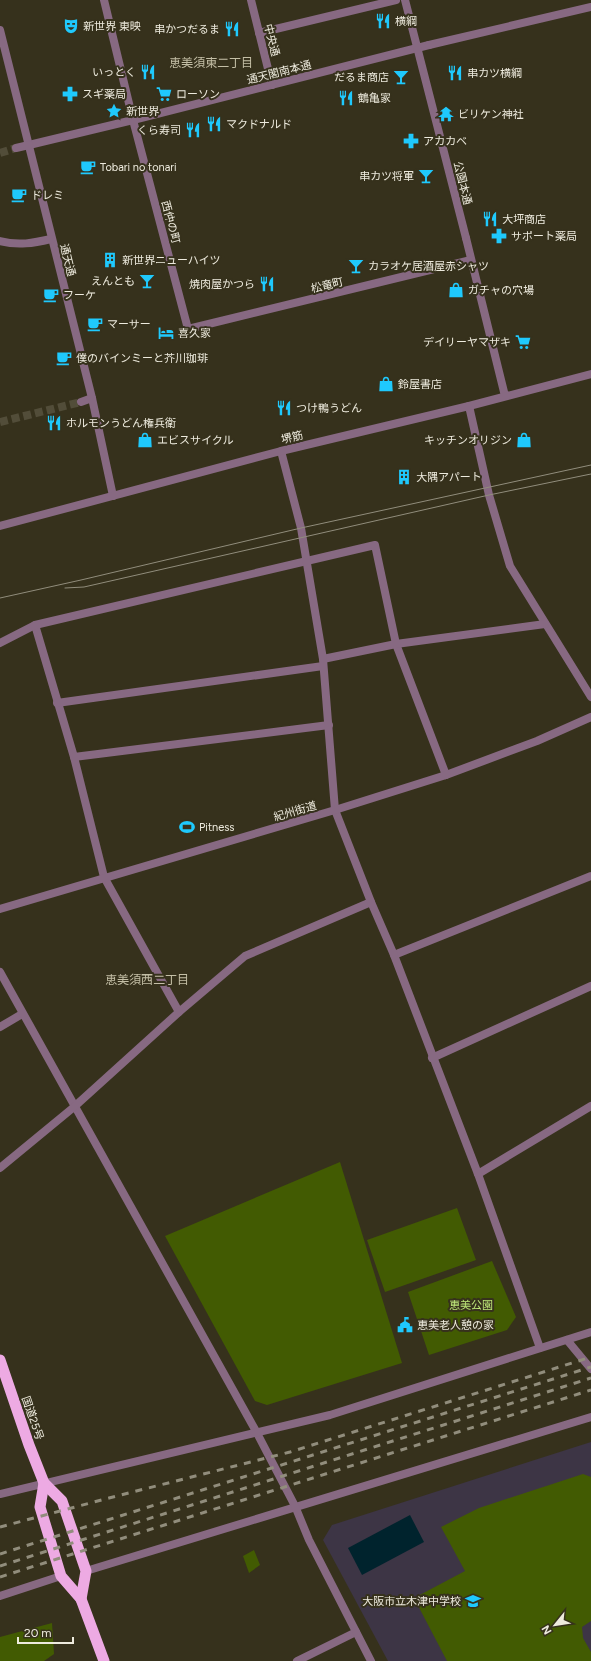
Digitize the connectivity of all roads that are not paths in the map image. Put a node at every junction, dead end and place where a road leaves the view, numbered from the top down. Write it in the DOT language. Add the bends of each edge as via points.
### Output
graph roads {
  1 [pos="104,0"];
  2 [pos="251,0"];
  3 [pos="396,0"];
  4 [pos="405,0"];
  5 [pos="591,6"];
  6 [pos="0,30"];
  7 [pos="259,33"];
  8 [pos="2,47"];
  9 [pos="418,49"];
  10 [pos="272,86"];
  11 [pos="133,120"];
  12 [pos="29,145"];
  13 [pos="16,148"];
  14 [pos="51,239"];
  15 [pos="0,241"];
  16 [pos="471,260"];
  17 [pos="188,329"];
  18 [pos="591,374"];
  19 [pos="505,396"];
  20 [pos="92,398"];
  21 [pos="82,402"];
  22 [pos="469,406"];
  23 [pos="281,451"];
  24 [pos="113,496"];
  25 [pos="0,526"];
  26 [pos="306,561"];
  27 [pos="545,624"];
  28 [pos="35,625"];
  29 [pos="0,643"];
  30 [pos="396,644"];
  31 [pos="323,662"];
  32 [pos="591,697"];
  33 [pos="58,702"];
  34 [pos="591,717"];
  35 [pos="329,725"];
  36 [pos="74,757"];
  37 [pos="446,775"];
  38 [pos="335,810"];
  39 [pos="591,876"];
  40 [pos="104,877"];
  41 [pos="371,902"];
  42 [pos="0,909"];
  43 [pos="394,955"];
  44 [pos="0,972"];
  45 [pos="591,986"];
  46 [pos="179,1012"];
  47 [pos="22,1014"];
  48 [pos="0,1027"];
  49 [pos="432,1058"];
  50 [pos="591,1106"];
  51 [pos="74,1107"];
  52 [pos="0,1168"];
  53 [pos="478,1174"];
  54 [pos="591,1332"];
  55 [pos="567,1340"];
  56 [pos="540,1348"];
  57 [pos="0,1360"];
  58 [pos="591,1369"];
  59 [pos="591,1417"];
  60 [pos="257,1433"];
  61 [pos="44,1483"];
  62 [pos="0,1494"];
  63 [pos="295,1506"];
  64 [pos="86,1572"];
  65 [pos="61,1576"];
  66 [pos="0,1596"];
  67 [pos="81,1599"];
  68 [pos="356,1632"];
  69 [pos="104,1661"];
  70 [pos="297,1661"];
  71 [pos="371,1661"];
  1 -- 11 [label="street, 西仲の町"];
  2 -- 7 [label="street, 中央通"];
  3 -- 7 [label="street"];
  4 -- 9 [label="street, 公園本通"];
  5 -- 9 [label="street, 通天閣南本通"];
  6 -- 8 [label="street, 通天通"];
  7 -- 10 [label="street, 中央通"];
  8 -- 12 [label="street, 通天通"];
  9 -- 10 [label="street, 通天閣南本通"];
  9 -- 16 [label="street, 公園本通"];
  10 -- 11 [label="street, 通天閣南本通"];
  11 -- 12 [label="street, 通天閣南本通"];
  11 -- 17 [label="street, 西仲の町"];
  12 -- 13 [label="street, 通天閣南本通"];
  12 -- 14 [label="street, 通天通"];
  14 -- 15 [label="street" via="28,244 9,244"];
  14 -- 20 [label="street, 通天通"];
  16 -- 17 [label="street, 松竜町"];
  16 -- 19 [label="street, 公園本通"];
  18 -- 19 [label="street, 堺筋"];
  19 -- 22 [label="street, 堺筋"];
  20 -- 21 [label="street"];
  20 -- 24 [label="street, 通天通"];
  22 -- 23 [label="street, 堺筋"];
  22 -- 27 [label="street" via="489,495 510,566"];
  23 -- 24 [label="street, 堺筋"];
  23 -- 26 [label="street" via="301,528"];
  24 -- 25 [label="street, 堺筋"];
  26 -- 28 [label="street"];
  26 -- 30 [label="street" via="374,545"];
  26 -- 31 [label="street"];
  27 -- 30 [label="street"];
  27 -- 32 [label="street"];
  28 -- 29 [label="street"];
  28 -- 33 [label="street"];
  30 -- 31 [label="street"];
  30 -- 37 [label="street"];
  31 -- 33 [label="street"];
  31 -- 35 [label="street"];
  33 -- 36 [label="street"];
  34 -- 37 [label="street, 紀州街道"];
  35 -- 36 [label="street"];
  35 -- 38 [label="street"];
  36 -- 40 [label="street"];
  37 -- 38 [label="street, 紀州街道"];
  38 -- 40 [label="street, 紀州街道"];
  38 -- 41 [label="street"];
  39 -- 43 [label="street"];
  40 -- 42 [label="street, 紀州街道"];
  40 -- 46 [label="street"];
  41 -- 43 [label="street"];
  41 -- 46 [label="street" via="245,956"];
  43 -- 49 [label="street"];
  44 -- 47 [label="street"];
  45 -- 49 [label="street"];
  46 -- 51 [label="street"];
  47 -- 48 [label="street"];
  47 -- 51 [label="street"];
  49 -- 53 [label="street"];
  50 -- 53 [label="street"];
  51 -- 52 [label="street"];
  51 -- 60 [label="street"];
  53 -- 56 [label="street"];
  54 -- 55 [label="street"];
  55 -- 56 [label="street"];
  55 -- 58 [label="street"];
  56 -- 60 [label="street" via="330,1415"];
  57 -- 61 [label="highway, 国道25号"];
  59 -- 63 [label="street"];
  60 -- 61 [label="street"];
  60 -- 63 [label="street"];
  61 -- 62 [label="street"];
  61 -- 64 [label="highway, 国道25号" via="62,1501"];
  61 -- 65 [label="highway" via="40,1507"];
  63 -- 64 [label="street"];
  63 -- 68 [label="street" via="308,1540"];
  64 -- 67 [label="highway, 国道25号"];
  65 -- 66 [label="street"];
  65 -- 67 [label="highway"];
  67 -- 69 [label="highway"];
  68 -- 70 [label="street"];
  68 -- 71 [label="street"];
}
